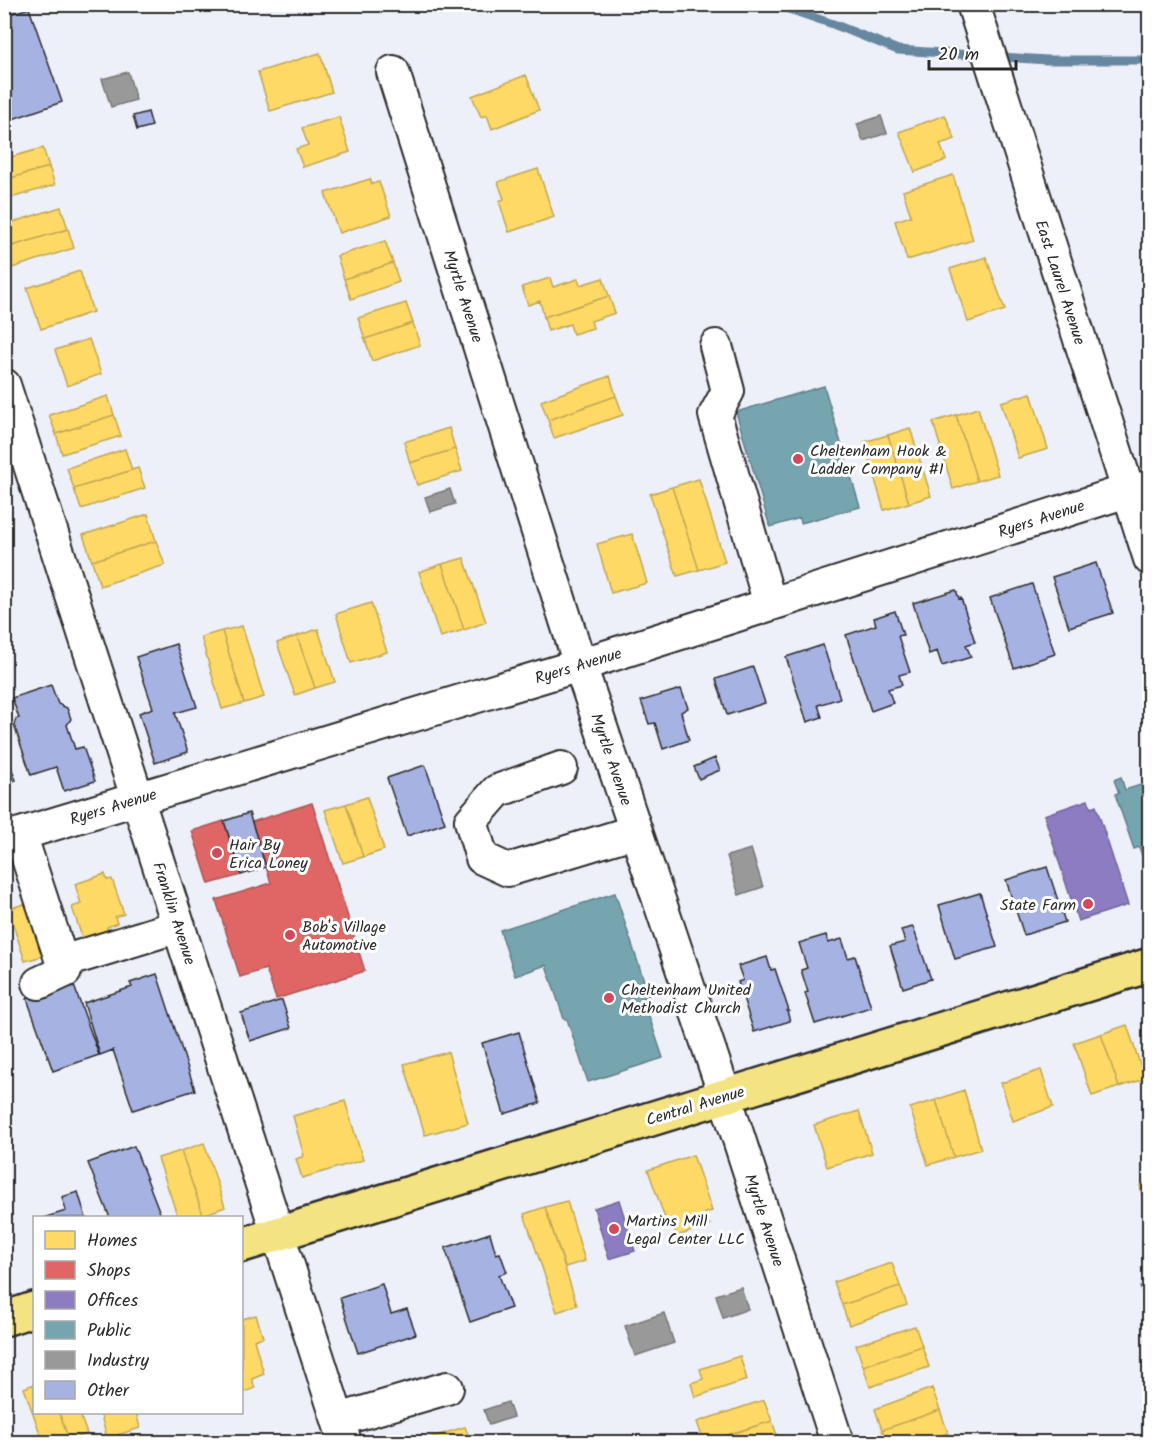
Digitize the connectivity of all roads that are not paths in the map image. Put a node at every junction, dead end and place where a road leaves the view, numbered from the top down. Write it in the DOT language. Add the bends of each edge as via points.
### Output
graph roads {
  1 [pos="974,8"];
  2 [pos="393,72"];
  3 [pos="716,346"];
  4 [pos="4,385"];
  5 [pos="1138,489"];
  6 [pos="1149,559"];
  7 [pos="770,604"];
  8 [pos="580,664"];
  9 [pos="561,768"];
  10 [pos="139,798"];
  11 [pos="636,831"];
  12 [pos="12,836"];
  13 [pos="179,926"];
  14 [pos="62,962"];
  15 [pos="1149,965"];
  16 [pos="39,983"];
  17 [pos="725,1096"];
  18 [pos="277,1234"];
  19 [pos="243,1245"];
  20 [pos="33,1310"];
  21 [pos="4,1319"];
  22 [pos="447,1388"];
  23 [pos="341,1432"];
  24 [pos="837,1443"];
  1 -- 5 [label="street, East Laurel Avenue"];
  2 -- 8 [label="street, Myrtle Avenue"];
  3 -- 7 [label="street" via="728,391 715,415"];
  4 -- 10 [label="street, Franklin Avenue"];
  5 -- 6 [label="street, East Laurel Avenue"];
  5 -- 7 [label="street, Ryers Avenue"];
  7 -- 8 [label="street, Ryers Avenue"];
  8 -- 10 [label="street, Ryers Avenue"];
  8 -- 11 [label="street, Myrtle Avenue"];
  9 -- 11 [label="street" via="497,790 471,821 482,858 508,870"];
  10 -- 12 [label="street, Ryers Avenue"];
  10 -- 13 [label="street, Franklin Avenue"];
  11 -- 17 [label="street, Myrtle Avenue"];
  12 -- 14 [label="street"];
  13 -- 14 [label="street"];
  13 -- 18 [label="street, Franklin Avenue"];
  14 -- 16 [label="street" via="65,971"];
  15 -- 17 [label="main road, Central Avenue"];
  17 -- 18 [label="main road, Central Avenue"];
  17 -- 24 [label="street, Myrtle Avenue"];
  18 -- 19 [label="main road, Central Avenue"];
  18 -- 23 [label="street, Franklin Avenue"];
  20 -- 21 [label="main road"];
  22 -- 23 [label="street"];
}
